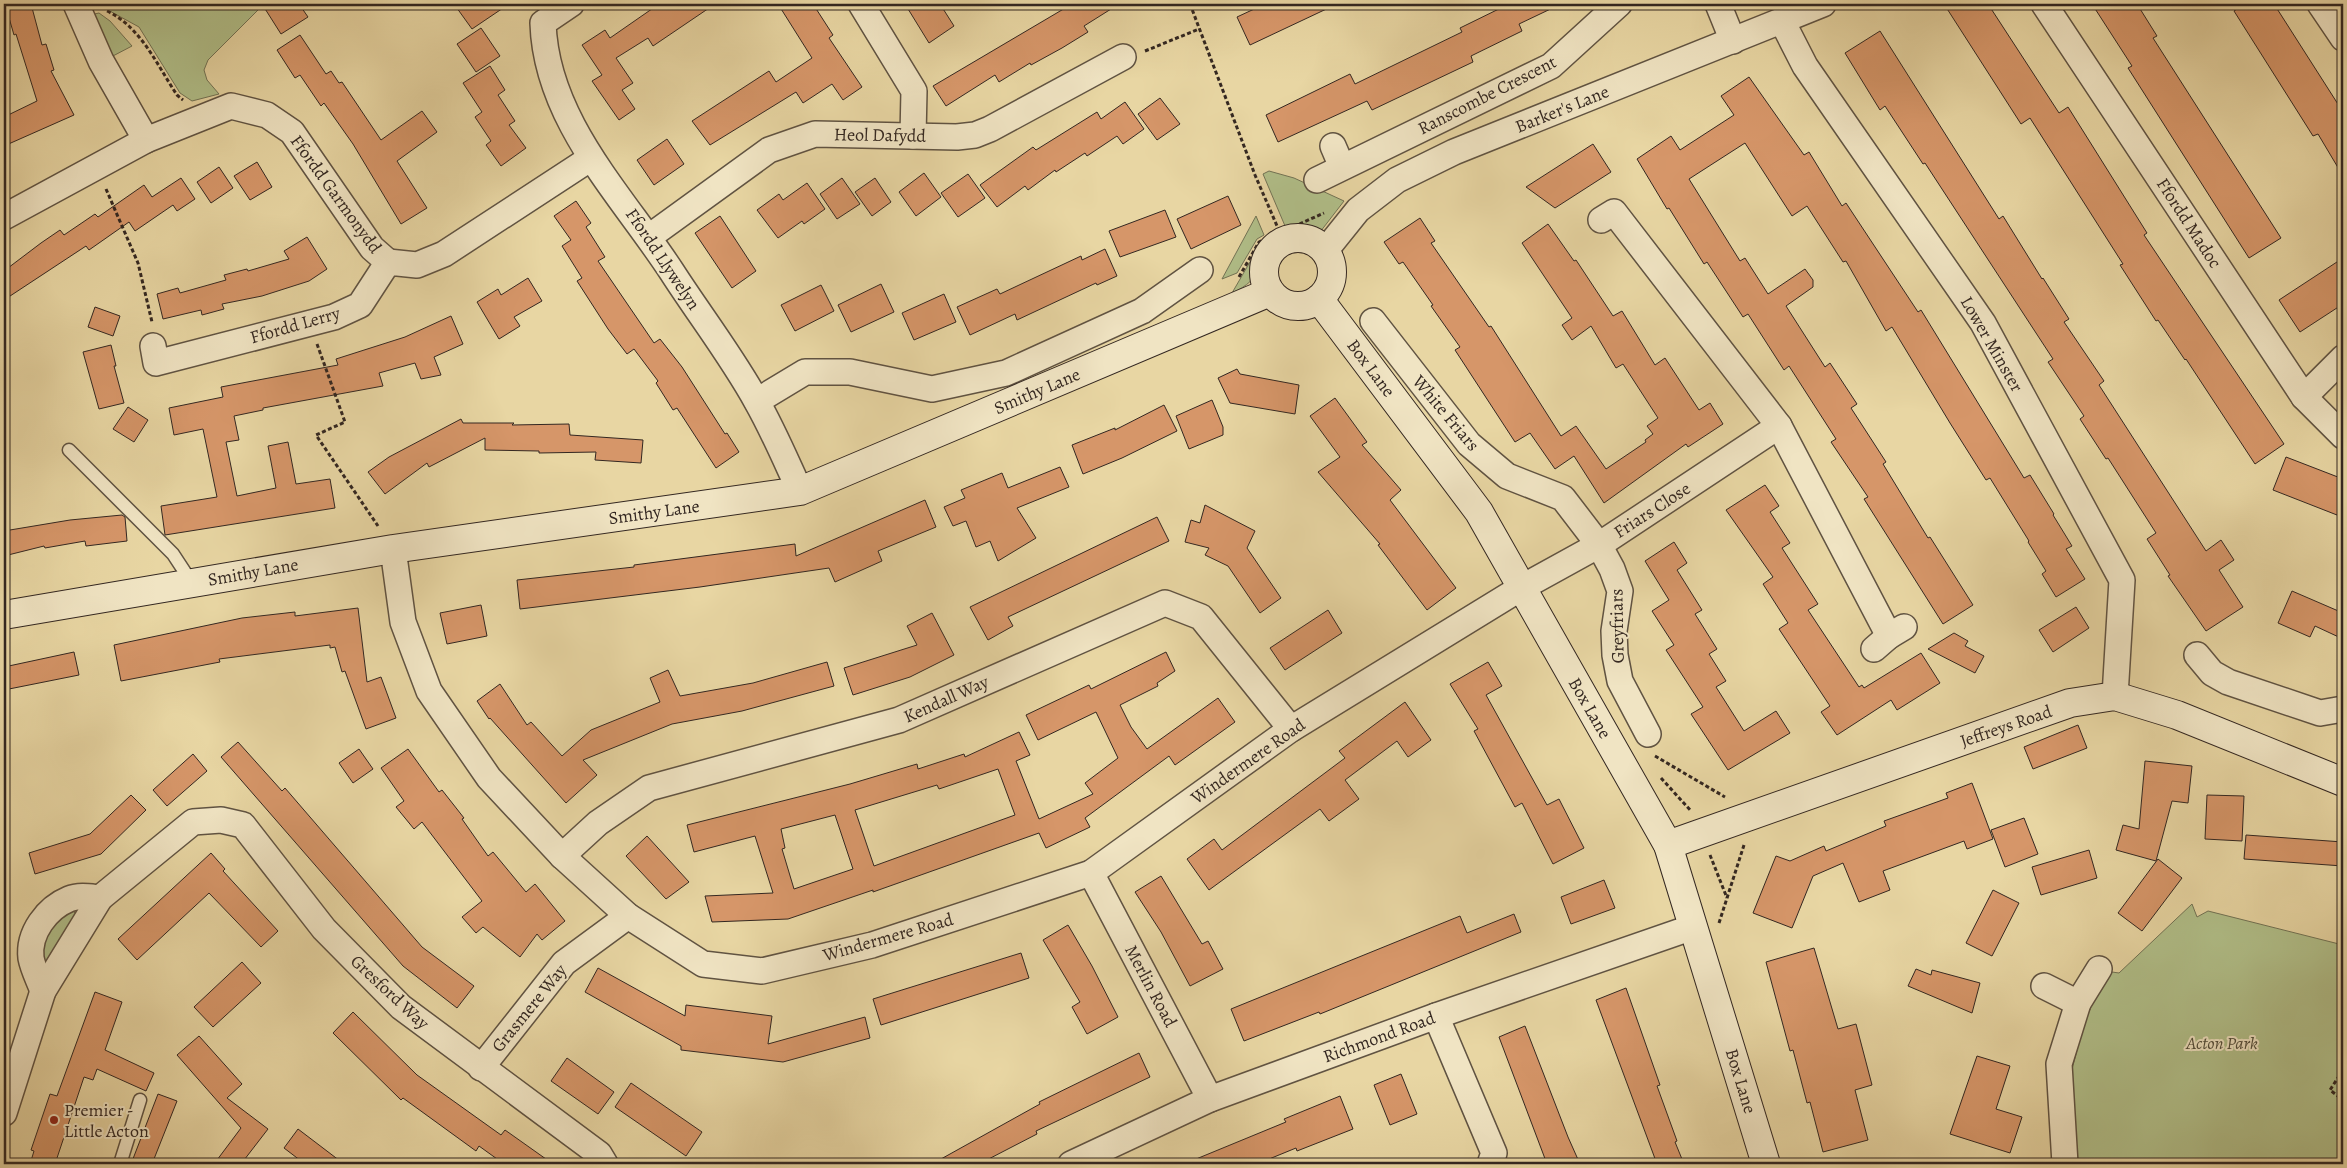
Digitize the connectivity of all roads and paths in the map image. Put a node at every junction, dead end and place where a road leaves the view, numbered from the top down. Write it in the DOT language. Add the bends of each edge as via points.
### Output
graph roads {
  1 [pos="571,4"];
  2 [pos="861,4"];
  3 [pos="1191,4"];
  4 [pos="1619,4"];
  5 [pos="1718,4"];
  6 [pos="1823,4"];
  7 [pos="2044,4"];
  8 [pos="2320,4"];
  9 [pos="87,6"];
  10 [pos="540,13"];
  11 [pos="1782,21"];
  12 [pos="1199,29"];
  13 [pos="2343,38"];
  14 [pos="1733,41"];
  15 [pos="1122,58"];
  16 [pos="214,113"];
  17 [pos="913,136"];
  18 [pos="146,140"];
  19 [pos="591,158"];
  20 [pos="97,166"];
  21 [pos="1316,180"];
  22 [pos="1358,210"];
  23 [pos="1615,211"];
  24 [pos="4,216"];
  25 [pos="1282,237"];
  26 [pos="649,238"];
  27 [pos="1325,251"];
  28 [pos="388,262"];
  29 [pos="1200,270"];
  30 [pos="1270,292"];
  31 [pos="1319,299"];
  32 [pos="1217,314"];
  33 [pos="1373,321"];
  34 [pos="309,323"];
  35 [pos="2343,358"];
  36 [pos="156,362"];
  37 [pos="2304,397"];
  38 [pos="757,401"];
  39 [pos="1779,426"];
  40 [pos="2343,436"];
  41 [pos="69,450"];
  42 [pos="800,491"];
  43 [pos="1599,545"];
  44 [pos="393,549"];
  45 [pos="192,583"];
  46 [pos="1521,588"];
  47 [pos="4,615"];
  48 [pos="1889,637"];
  49 [pos="2197,655"];
  50 [pos="2115,696"];
  51 [pos="2343,709"];
  52 [pos="1291,729"];
  53 [pos="1648,743"];
  54 [pos="2343,782"];
  55 [pos="1754,814"];
  56 [pos="1668,845"];
  57 [pos="562,856"];
  58 [pos="1091,873"];
  59 [pos="100,898"];
  60 [pos="628,916"];
  61 [pos="1705,927"];
  62 [pos="2099,969"];
  63 [pos="2044,986"];
  64 [pos="43,991"];
  65 [pos="2078,1003"];
  66 [pos="1436,1016"];
  67 [pos="481,1068"];
  68 [pos="2343,1070"];
  69 [pos="1210,1099"];
  70 [pos="140,1100"];
  71 [pos="2343,1100"];
  72 [pos="4,1113"];
  73 [pos="120,1164"];
  74 [pos="605,1164"];
  75 [pos="1070,1164"];
  76 [pos="1490,1164"];
  77 [pos="1766,1164"];
  78 [pos="2065,1164"];
  1 -- 10 [label="street, Ffordd Llywelyn"];
  2 -- 17 [label="street" via="914,91"];
  3 -- 12 [label="path"];
  4 -- 21 [label="street, Ranscombe Crescent" via="1551,66 1337,157"];
  5 -- 14 [label="street"];
  6 -- 11 [label="street, Barker's Lane"];
  7 -- 37 [label="street, Ffordd Madoc"];
  8 -- 13 [label="street"];
  9 -- 16 [label="path" via="114,15 141,38 177,95 193,108"];
  9 -- 18 [label="street" via="101,61"];
  10 -- 19 [label="street, Ffordd Llywelyn" via="554,88"];
  11 -- 14 [label="street, Barker's Lane"];
  11 -- 50 [label="street, Lower Minster" via="1805,66 1983,323 2122,580"];
  12 -- 15 [label="path"];
  12 -- 25 [label="path"];
  14 -- 22 [label="street, Barker's Lane" via="1454,152 1397,180"];
  15 -- 17 [label="street, Heol Dafydd" via="975,135"];
  16 -- 18 [label="street, Ffordd Garmonydd"];
  16 -- 28 [label="street, Ffordd Garmonydd" via="232,106 267,115 292,132 372,248"];
  17 -- 26 [label="street, Heol Dafydd" via="815,134 769,150"];
  18 -- 20 [label="street, Ffordd Garmonydd"];
  19 -- 26 [label="street, Ffordd Llywelyn"];
  19 -- 28 [label="street" via="444,254 417,266"];
  20 -- 24 [label="street, Ffordd Garmonydd"];
  20 -- 36 [label="path" via="138,263 158,344"];
  22 -- 25 [label="path" via="1330,211"];
  22 -- 27 [label="street, Barker's Lane"];
  23 -- 39 [label="street"];
  25 -- 27 [label="street" via="1306,240"];
  25 -- 30 [label="street" via="1266,264 1266,283"];
  25 -- 32 [label="path" via="1259,242"];
  26 -- 38 [label="street, Ffordd Llywelyn"];
  27 -- 31 [label="street" via="1332,271 1326,291"];
  28 -- 34 [label="street, Ffordd Lerry" via="360,304 334,317"];
  29 -- 38 [label="street, Smithy Lane" via="1142,311 1006,373 932,389 850,372 805,372"];
  30 -- 31 [label="street" via="1278,300 1299,306"];
  30 -- 32 [label="street, Smithy Lane"];
  31 -- 46 [label="street, Box Lane" via="1479,512"];
  32 -- 42 [label="street, Smithy Lane"];
  33 -- 43 [label="street, White Friars" via="1469,444 1507,476 1563,498"];
  34 -- 36 [label="street, Ffordd Lerry"];
  34 -- 44 [label="path" via="345,422 316,435"];
  35 -- 37 [label="street"];
  37 -- 40 [label="street, Ffordd Madoc"];
  38 -- 42 [label="street, Ffordd Llywelyn"];
  39 -- 43 [label="street, Friars Close"];
  39 -- 48 [label="street"];
  41 -- 45 [label="lane" via="173,554"];
  42 -- 44 [label="street, Smithy Lane"];
  43 -- 46 [label="street, Friars Close"];
  43 -- 53 [label="street, Greyfriars" via="1620,591 1614,630 1614,655 1620,681"];
  44 -- 45 [label="street, Smithy Lane"];
  44 -- 57 [label="street, Windermere Road" via="403,622 429,691 489,778"];
  45 -- 47 [label="street, Smithy Lane"];
  46 -- 52 [label="street, Windermere Road"];
  46 -- 56 [label="street, Box Lane"];
  49 -- 51 [label="street" via="2212,673 2228,682 2320,713"];
  50 -- 54 [label="street, Jeffreys Road" via="2177,715"];
  50 -- 55 [label="street, Jeffreys Road" via="2070,703"];
  52 -- 57 [label="street, Kendall Way" via="1200,617 1165,603 899,720 649,788 598,823"];
  52 -- 58 [label="street, Windermere Road"];
  53 -- 55 [label="path"];
  55 -- 56 [label="street, Jeffreys Road"];
  55 -- 61 [label="path"];
  56 -- 61 [label="street, Box Lane"];
  57 -- 60 [label="street, Windermere Road"];
  58 -- 60 [label="street, Windermere Road" via="872,945 762,971 703,964"];
  58 -- 69 [label="street, Merlin Road"];
  59 -- 64 [label="street, Gresford Way"];
  59 -- 64 [label="street" via="84,896 69,899 39,923 31,957"];
  59 -- 67 [label="street, Gresford Way" via="193,822 221,820 244,825 324,929 401,1007"];
  60 -- 67 [label="street, Grasmere Way" via="564,963"];
  61 -- 66 [label="street, Richmond Road"];
  61 -- 77 [label="street, Box Lane"];
  62 -- 65 [label="street"];
  63 -- 65 [label="street"];
  64 -- 72 [label="street, Gresford Way"];
  65 -- 78 [label="street" via="2060,1064"];
  66 -- 69 [label="street, Richmond Road"];
  66 -- 76 [label="street" via="1494,1153"];
  67 -- 74 [label="street, Gresford Way" via="599,1154"];
  68 -- 71 [label="path" via="2330,1090"];
  69 -- 75 [label="street, Richmond Road"];
  70 -- 73 [label="lane"];
}
